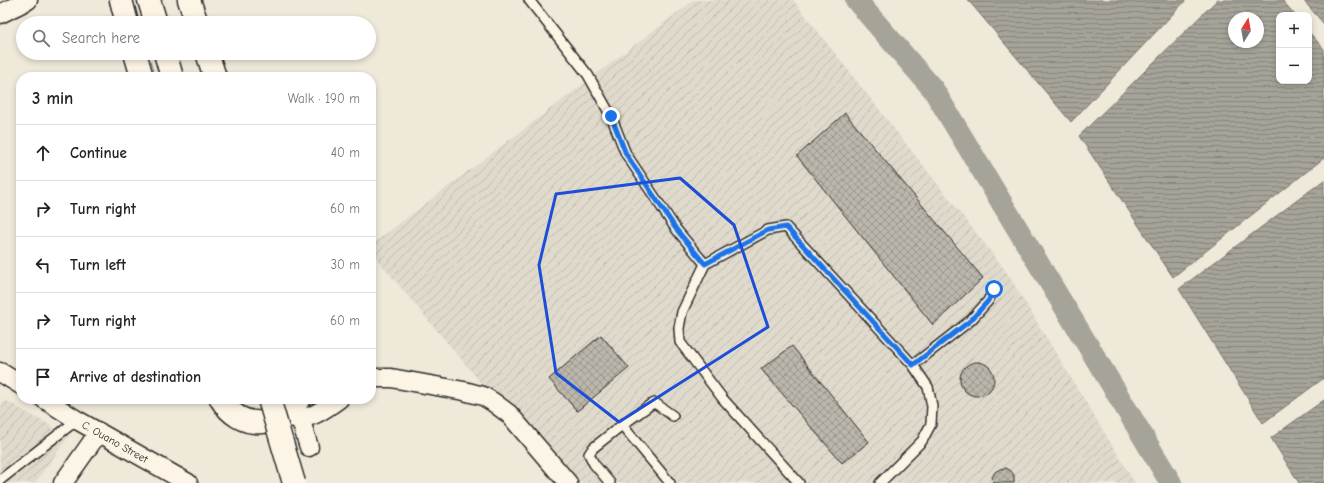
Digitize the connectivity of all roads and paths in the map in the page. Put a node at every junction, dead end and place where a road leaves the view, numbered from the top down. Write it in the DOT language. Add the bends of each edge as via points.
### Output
graph roads {
  1 [pos="28,0"];
  2 [pos="121,0"];
  3 [pos="149,0"];
  4 [pos="189,0"];
  5 [pos="529,0"];
  6 [pos="0,14"];
  7 [pos="125,16"];
  8 [pos="154,16"];
  9 [pos="195,16"];
  10 [pos="137,60"];
  11 [pos="167,60"];
  12 [pos="209,60"];
  13 [pos="141,72"];
  14 [pos="171,72"];
  15 [pos="213,72"];
  16 [pos="705,264"];
  17 [pos="994,289"];
  18 [pos="913,365"];
  19 [pos="0,372"];
  20 [pos="376,378"];
  21 [pos="16,382"];
  22 [pos="52,404"];
  23 [pos="225,404"];
  24 [pos="332,404"];
  25 [pos="287,408"];
  26 [pos="673,416"];
  27 [pos="77,420"];
  28 [pos="622,425"];
  29 [pos="99,432"];
  30 [pos="309,447"];
  31 [pos="0,480"];
  32 [pos="63,483"];
  33 [pos="188,483"];
  34 [pos="294,483"];
  35 [pos="568,483"];
  36 [pos="610,483"];
  37 [pos="670,483"];
  38 [pos="799,483"];
  39 [pos="880,483"];
  1 -- 6 [label="street"];
  2 -- 7 [label="main road"];
  3 -- 8 [label="main road"];
  4 -- 9 [label="main road"];
  5 -- 16 [label="lane" via="588,75 611,116 626,154 676,229"];
  10 -- 13 [label="main road"];
  11 -- 14 [label="main road"];
  12 -- 15 [label="main road"];
  16 -- 18 [label="lane" via="768,230 786,227"];
  16 -- 38 [label="lane" via="682,312 680,342 723,398"];
  17 -- 18 [label="lane" via="988,301 971,320"];
  18 -- 39 [label="lane" via="928,387 932,406 931,424 922,441"];
  19 -- 21 [label="street"];
  20 -- 35 [label="street" via="391,378 464,390 484,396 509,414"];
  22 -- 27 [label="street, C. Ouano Street"];
  23 -- 25 [label="main road" via="232,412 260,423 271,421"];
  24 -- 25 [label="street" via="310,416"];
  25 -- 30 [label="street"];
  25 -- 34 [label="main road, bridge"];
  26 -- 28 [label="lane" via="655,404"];
  27 -- 29 [label="street, C. Ouano Street"];
  27 -- 31 [label="lane"];
  28 -- 36 [label="lane" via="589,454"];
  28 -- 37 [label="lane"];
  29 -- 32 [label="street"];
  29 -- 33 [label="street, C. Ouano Street"];
}
